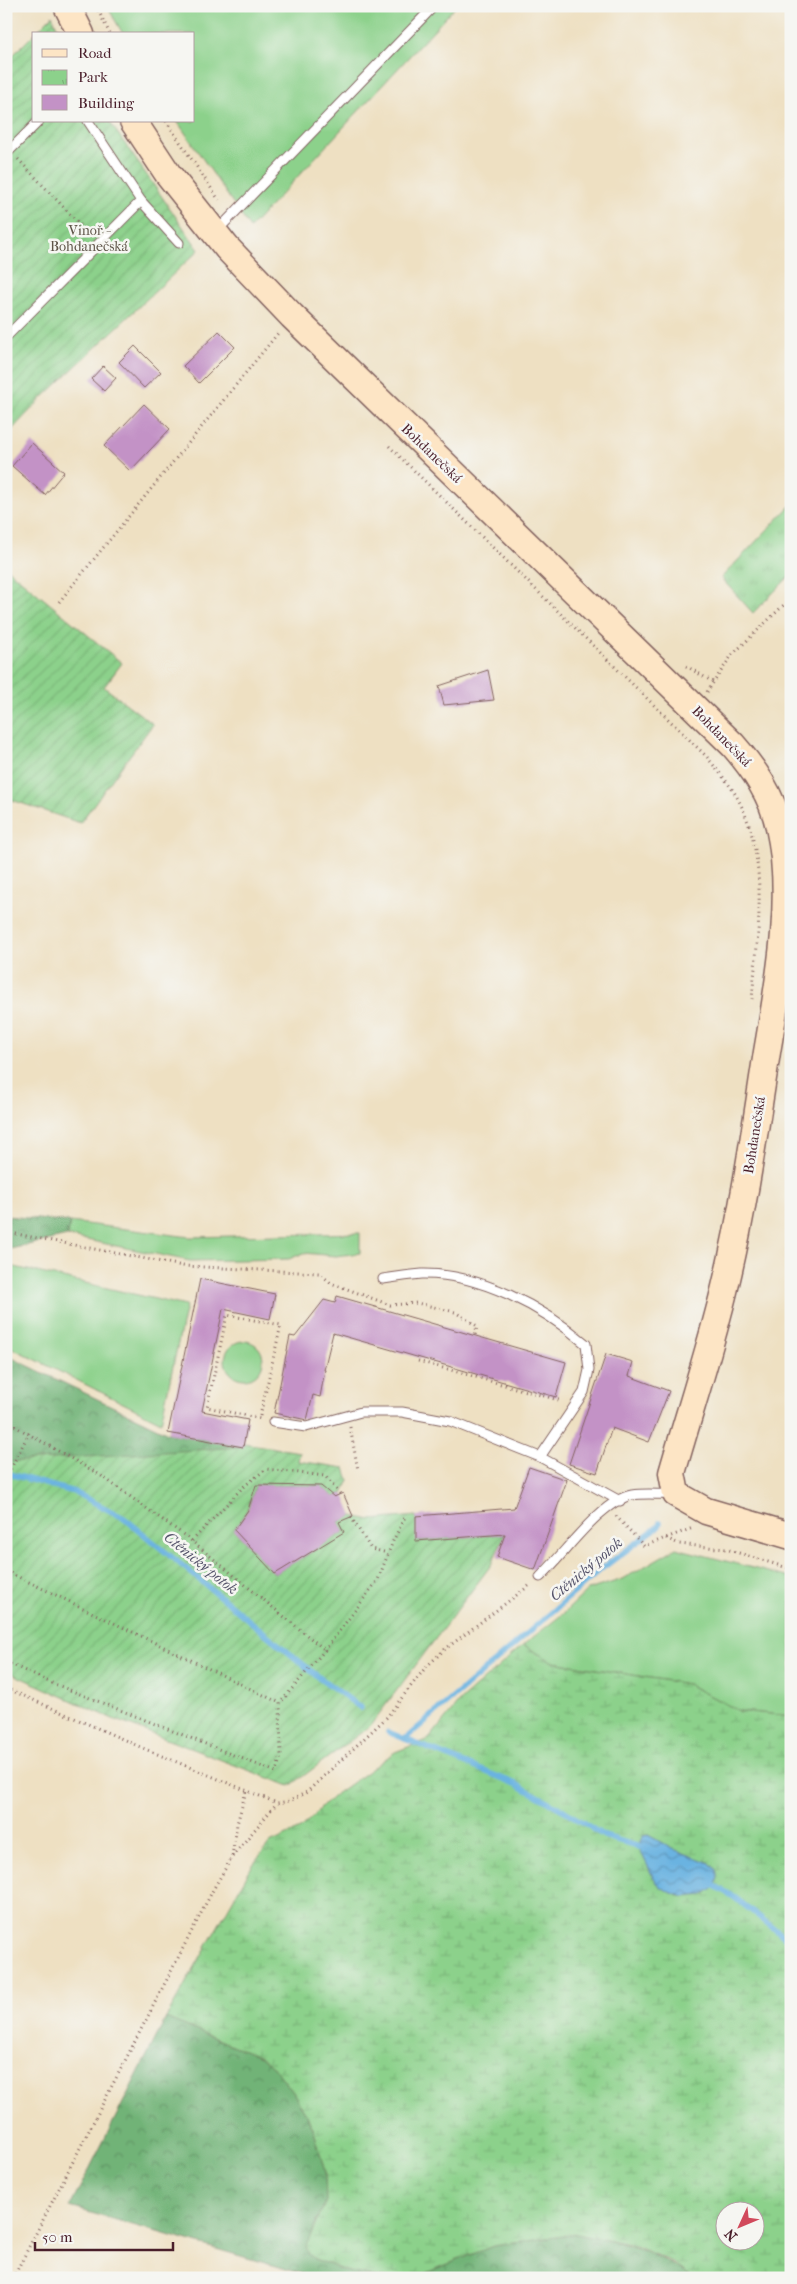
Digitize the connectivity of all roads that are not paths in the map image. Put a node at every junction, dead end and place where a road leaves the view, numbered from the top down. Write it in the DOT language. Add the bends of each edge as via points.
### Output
graph roads {
  1 [pos="67,6"];
  2 [pos="434,6"];
  3 [pos="80,32"];
  4 [pos="38,122"];
  5 [pos="89,122"];
  6 [pos="134,122"];
  7 [pos="8,152"];
  8 [pos="141,201"];
  9 [pos="223,225"];
  10 [pos="179,244"];
  11 [pos="6,337"];
  12 [pos="383,1278"];
  13 [pos="273,1422"];
  14 [pos="540,1457"];
  15 [pos="676,1494"];
  16 [pos="620,1501"];
  17 [pos="791,1536"];
  18 [pos="540,1577"];
  1 -- 3 [label="street"];
  2 -- 9 [label="lane"];
  4 -- 7 [label="lane"];
  5 -- 8 [label="lane"];
  6 -- 9 [label="street, Bohdanečská" via="168,174"];
  8 -- 10 [label="lane"];
  8 -- 11 [label="lane"];
  9 -- 15 [label="street, Bohdanečská" via="292,316 733,745 755,770 769,796 783,850 785,913 776,998 726,1284 672,1472"];
  12 -- 14 [label="lane" via="423,1274 479,1282 526,1302 586,1344 589,1370 584,1392"];
  13 -- 14 [label="lane" via="306,1426 361,1412 402,1412 450,1421"];
  14 -- 16 [label="lane"];
  15 -- 16 [label="lane" via="630,1495"];
  15 -- 17 [label="street" via="706,1512"];
  16 -- 18 [label="lane" via="588,1525"];
}
